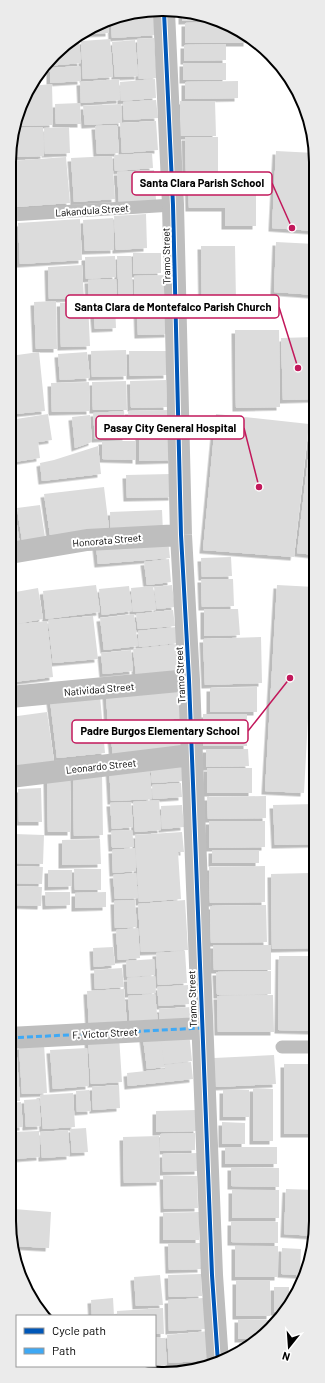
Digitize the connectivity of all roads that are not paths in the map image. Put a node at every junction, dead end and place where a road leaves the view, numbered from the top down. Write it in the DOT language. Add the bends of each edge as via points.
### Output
graph roads {
  1 [pos="164,16"];
  2 [pos="173,205"];
  3 [pos="16,215"];
  4 [pos="181,535"];
  5 [pos="16,553"];
  6 [pos="189,680"];
  7 [pos="16,696"];
  8 [pos="191,755"];
  9 [pos="16,776"];
  10 [pos="202,1028"];
  11 [pos="16,1038"];
  12 [pos="282,1047"];
  13 [pos="309,1047"];
  14 [pos="218,1356"];
  1 -- 2 [label="street, Tramo Street"];
  2 -- 3 [label="lane, Lakandula Street"];
  2 -- 4 [label="street, Tramo Street"];
  4 -- 5 [label="street, Honorata Street" via="87,540"];
  4 -- 6 [label="street, Tramo Street"];
  6 -- 7 [label="street, Natividad Street"];
  6 -- 8 [label="street, Tramo Street"];
  8 -- 9 [label="street, Leonardo Street"];
  8 -- 10 [label="street, Tramo Street"];
  10 -- 11 [label="street, F. Victor Street"];
  10 -- 14 [label="street, Tramo Street"];
  12 -- 13 [label="lane"];
}
